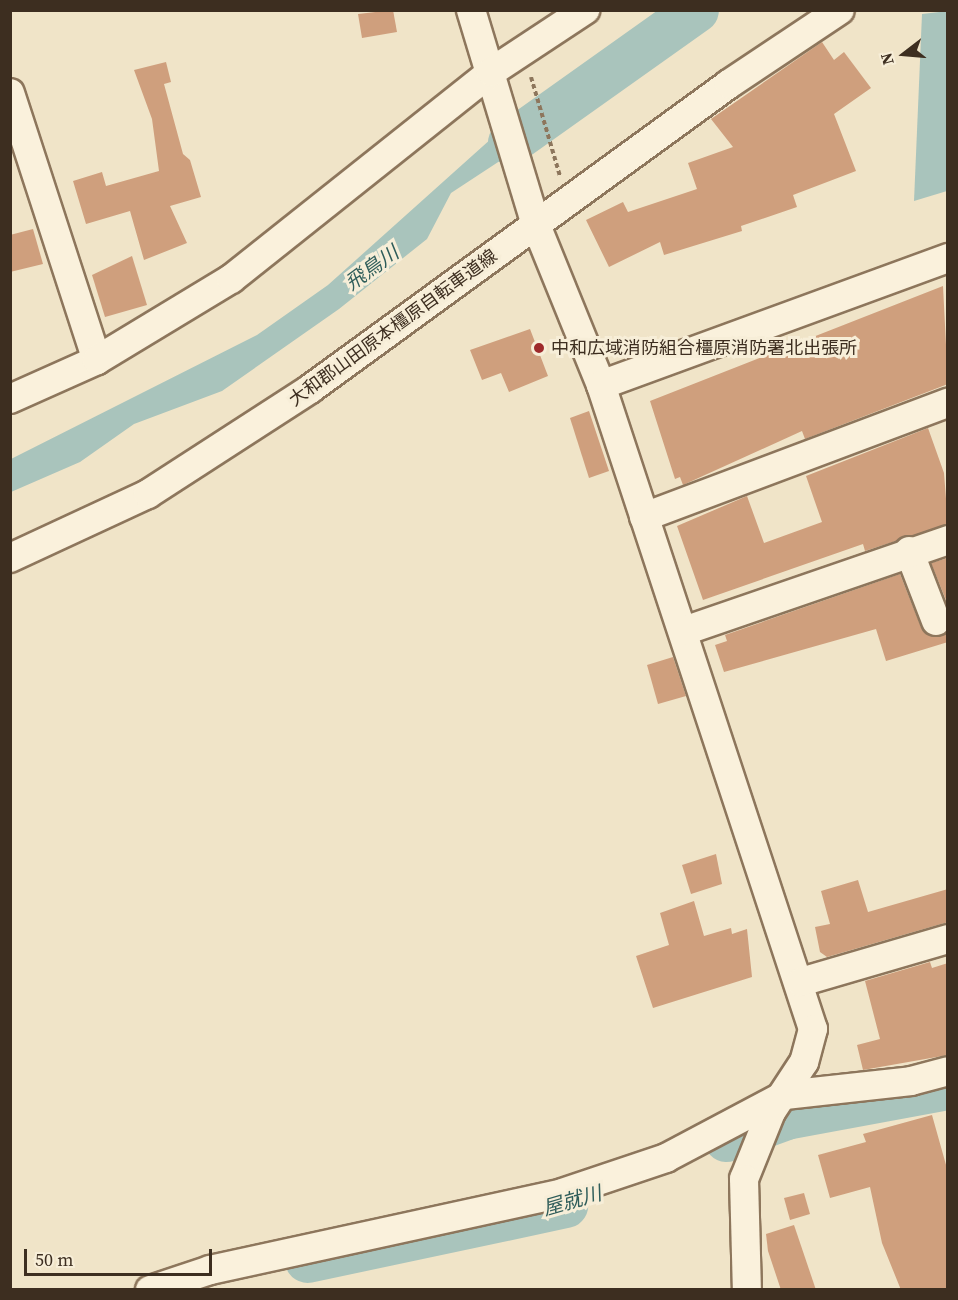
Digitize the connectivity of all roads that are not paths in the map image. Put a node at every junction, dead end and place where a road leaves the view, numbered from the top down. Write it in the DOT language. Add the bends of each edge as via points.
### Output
graph roads {
  1 [pos="471,10"];
  2 [pos="585,10"];
  3 [pos="840,10"];
  4 [pos="493,82"];
  5 [pos="10,93"];
  6 [pos="534,218"];
  7 [pos="948,258"];
  8 [pos="98,360"];
  9 [pos="601,386"];
  10 [pos="10,399"];
  11 [pos="948,403"];
  12 [pos="644,517"];
  13 [pos="948,540"];
  14 [pos="909,551"];
  15 [pos="10,558"];
  16 [pos="936,621"];
  17 [pos="684,631"];
  18 [pos="948,939"];
  19 [pos="801,982"];
  20 [pos="948,1071"];
  21 [pos="773,1112"];
  22 [pos="150,1290"];
  23 [pos="747,1290"];
  1 -- 4 [label="street"];
  2 -- 4 [label="street"];
  3 -- 6 [label="street, 大和郡山田原本橿原自転車道線"];
  4 -- 6 [label="street"];
  4 -- 8 [label="street" via="231,279"];
  5 -- 8 [label="street"];
  6 -- 9 [label="street"];
  6 -- 15 [label="street, 大和郡山田原本橿原自転車道線" via="310,389 148,494"];
  7 -- 9 [label="street"];
  8 -- 10 [label="street"];
  9 -- 12 [label="street"];
  11 -- 12 [label="street"];
  12 -- 17 [label="street"];
  13 -- 14 [label="street"];
  14 -- 16 [label="street"];
  14 -- 17 [label="street"];
  17 -- 19 [label="street"];
  18 -- 19 [label="street"];
  19 -- 21 [label="street" via="813,1029 804,1062"];
  20 -- 21 [label="street"];
  21 -- 22 [label="street" via="666,1158 562,1192 210,1270"];
  21 -- 23 [label="street" via="744,1179"];
}
